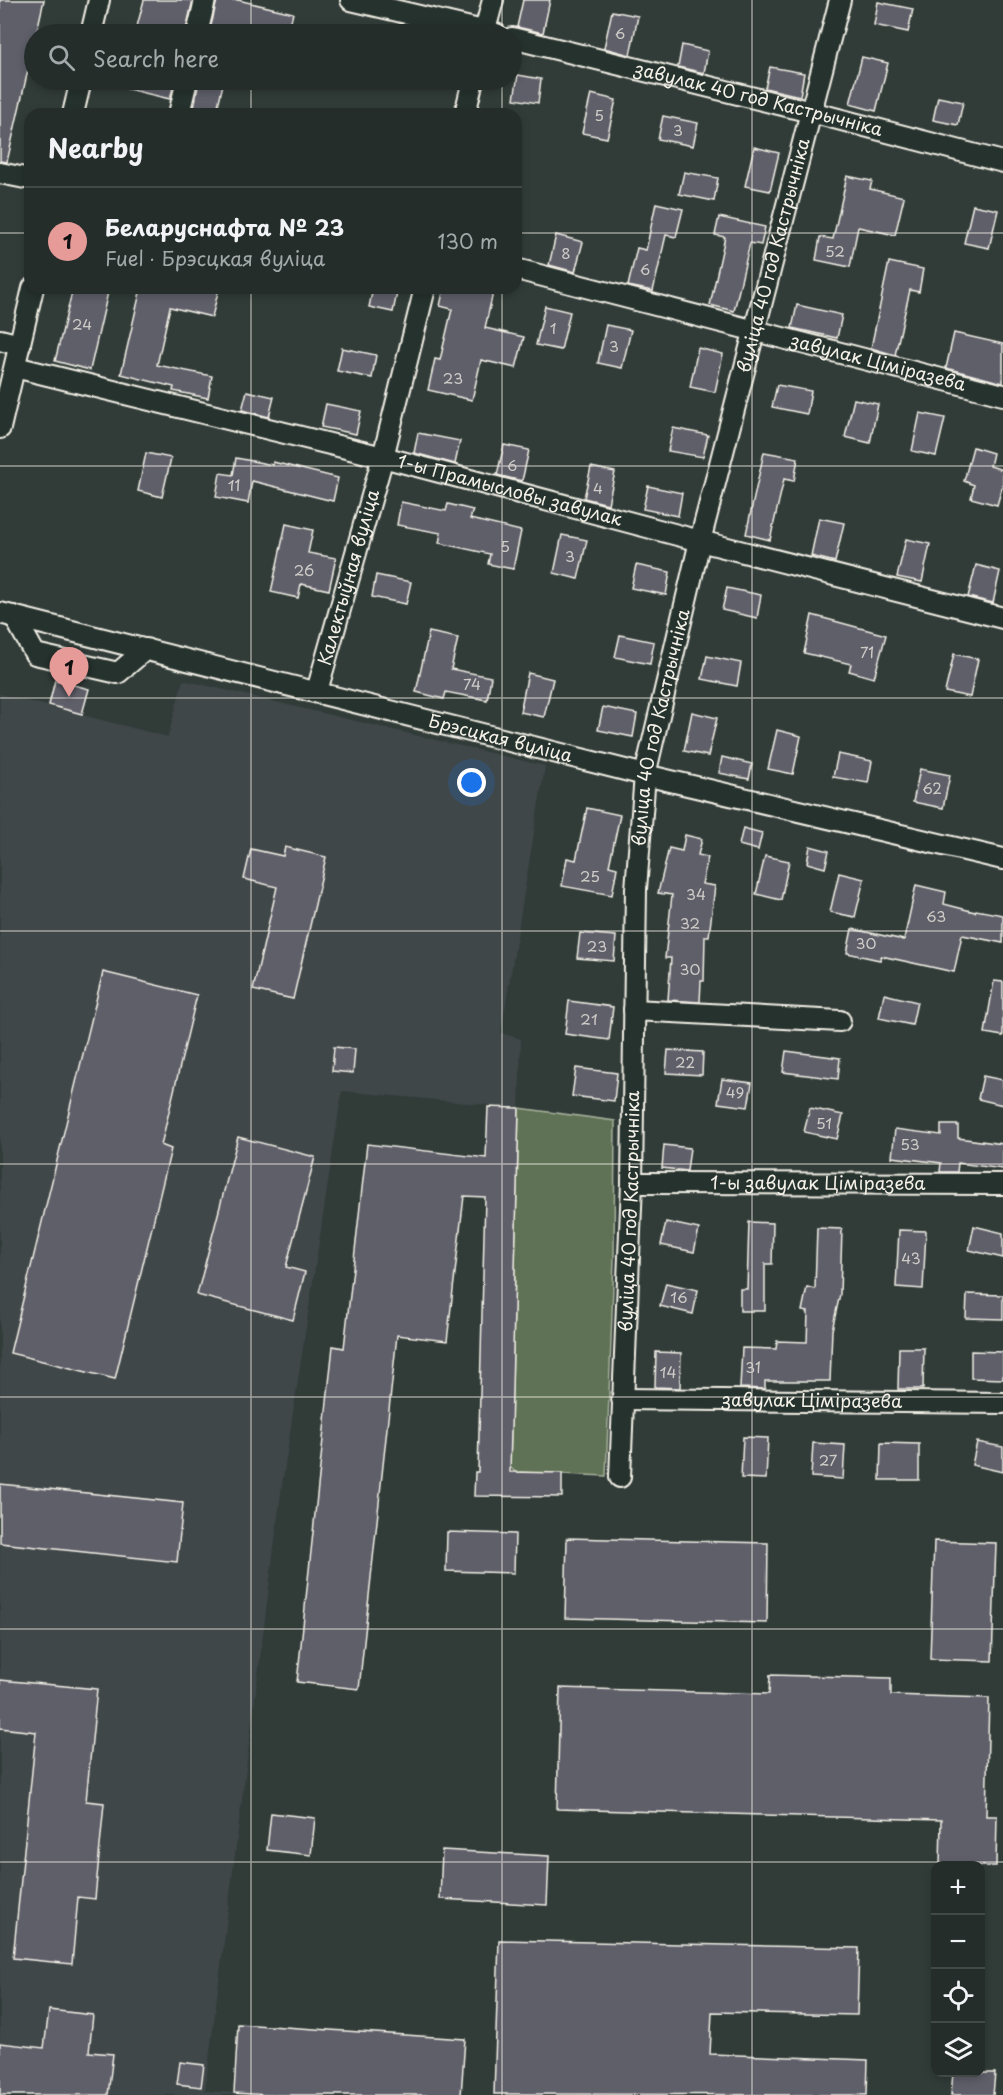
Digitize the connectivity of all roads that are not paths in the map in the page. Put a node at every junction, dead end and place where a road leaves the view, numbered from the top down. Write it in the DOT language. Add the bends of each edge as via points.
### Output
graph roads {
  1 [pos="99,0"];
  2 [pos="205,0"];
  3 [pos="351,0"];
  4 [pos="493,0"];
  5 [pos="840,0"];
  6 [pos="93,24"];
  7 [pos="199,24"];
  8 [pos="448,24"];
  9 [pos="489,24"];
  10 [pos="522,40"];
  11 [pos="79,90"];
  12 [pos="185,90"];
  13 [pos="471,90"];
  14 [pos="74,108"];
  15 [pos="181,108"];
  16 [pos="466,108"];
  17 [pos="811,112"];
  18 [pos="1003,162"];
  19 [pos="0,173"];
  20 [pos="24,178"];
  21 [pos="522,271"];
  22 [pos="32,294"];
  23 [pos="424,294"];
  24 [pos="753,331"];
  25 [pos="0,340"];
  26 [pos="20,345"];
  27 [pos="15,367"];
  28 [pos="1003,395"];
  29 [pos="0,428"];
  30 [pos="383,457"];
  31 [pos="700,541"];
  32 [pos="7,614"];
  33 [pos="1003,618"];
  34 [pos="146,649"];
  35 [pos="317,691"];
  36 [pos="645,775"];
  37 [pos="1003,859"];
  38 [pos="634,1010"];
  39 [pos="840,1021"];
  40 [pos="632,1183"];
  41 [pos="1003,1184"];
  42 [pos="622,1399"];
  43 [pos="1003,1403"];
  44 [pos="620,1477"];
  1 -- 6 [label="street"];
  2 -- 7 [label="street"];
  3 -- 8 [label="street"];
  4 -- 9 [label="street"];
  5 -- 17 [label="street, вуліца 40 год Кастрычніка"];
  10 -- 17 [label="street, завулак 40 год Кастрычніка"];
  11 -- 14 [label="street"];
  12 -- 15 [label="street"];
  13 -- 16 [label="street"];
  17 -- 18 [label="street, завулак 40 год Кастрычніка"];
  17 -- 24 [label="street, вуліца 40 год Кастрычніка"];
  19 -- 20 [label="street"];
  21 -- 24 [label="street, завулак Ціміразева"];
  22 -- 26 [label="street"];
  23 -- 30 [label="street, Калектыўная вуліца"];
  24 -- 28 [label="street, завулак Ціміразева"];
  24 -- 31 [label="street, вуліца 40 год Кастрычніка"];
  25 -- 26 [label="street"];
  26 -- 27 [label="street"];
  27 -- 29 [label="street"];
  27 -- 30 [label="street, 1-ы Прамысловы завулак"];
  30 -- 31 [label="street, 1-ы Прамысловы завулак"];
  30 -- 35 [label="street, Калектыўная вуліца"];
  31 -- 33 [label="street, 1-ы Прамысловы завулак"];
  31 -- 36 [label="street, вуліца 40 год Кастрычніка"];
  32 -- 34 [label="street, Брэсцкая вуліца"];
  32 -- 34 [label="street" via="36,654 118,673"];
  34 -- 35 [label="street, Брэсцкая вуліца"];
  35 -- 36 [label="street, Брэсцкая вуліца"];
  36 -- 37 [label="street, Брэсцкая вуліца"];
  36 -- 38 [label="street, вуліца 40 год Кастрычніка" via="636,889"];
  38 -- 39 [label="street"];
  38 -- 40 [label="street, вуліца 40 год Кастрычніка"];
  40 -- 41 [label="street, 1-ы завулак Ціміразева"];
  40 -- 42 [label="street, вуліца 40 год Кастрычніка"];
  42 -- 43 [label="street, завулак Ціміразева"];
  42 -- 44 [label="street, вуліца 40 год Кастрычніка"];
}
